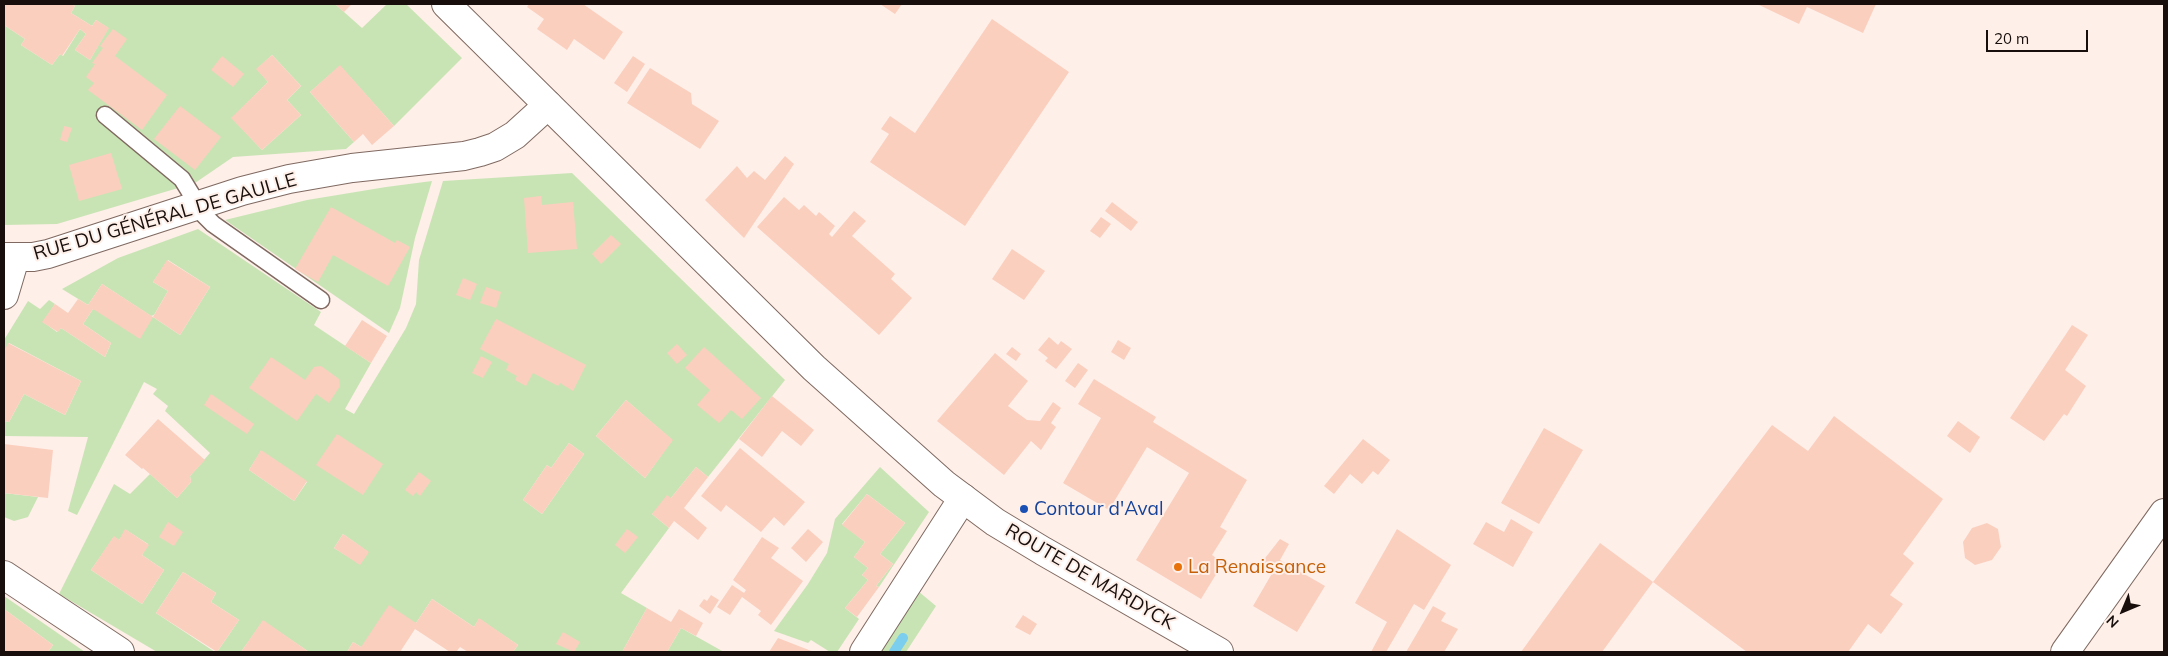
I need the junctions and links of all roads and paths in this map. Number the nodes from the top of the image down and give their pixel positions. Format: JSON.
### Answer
{"nodes":[{"id":1,"x":446,"y":4,"type":"edge"},
{"id":2,"x":548,"y":105,"type":"junction"},
{"id":3,"x":105,"y":115,"type":"dead end"},
{"id":4,"x":198,"y":205,"type":"junction"},
{"id":5,"x":9,"y":258,"type":"edge"},
{"id":6,"x":4,"y":295,"type":"edge"},
{"id":7,"x":321,"y":300,"type":"dead end"},
{"id":8,"x":963,"y":498,"type":"junction"},
{"id":9,"x":2164,"y":513,"type":"edge"},
{"id":10,"x":4,"y":575,"type":"edge"},
{"id":11,"x":120,"y":652,"type":"edge"},
{"id":12,"x":864,"y":652,"type":"edge"},
{"id":13,"x":1219,"y":652,"type":"edge"},
{"id":14,"x":2065,"y":652,"type":"edge"}],
"edges":[{"from":1,"to":2,"type":"main road","name":"ROUTE DE MARDYCK"},
{"from":2,"to":4,"type":"main road","name":"RUE DU GÉNÉRAL DE GAULLE"},
{"from":2,"to":8,"type":"main road","name":"ROUTE DE MARDYCK"},
{"from":3,"to":4,"type":"lane"},
{"from":4,"to":5,"type":"main road","name":"RUE DU GÉNÉRAL DE GAULLE"},
{"from":4,"to":7,"type":"lane"},
{"from":5,"to":6,"type":"main road"},
{"from":8,"to":12,"type":"main road"},
{"from":8,"to":13,"type":"main road","name":"ROUTE DE MARDYCK"},
{"from":9,"to":14,"type":"main road"},
{"from":10,"to":11,"type":"main road"}]}
